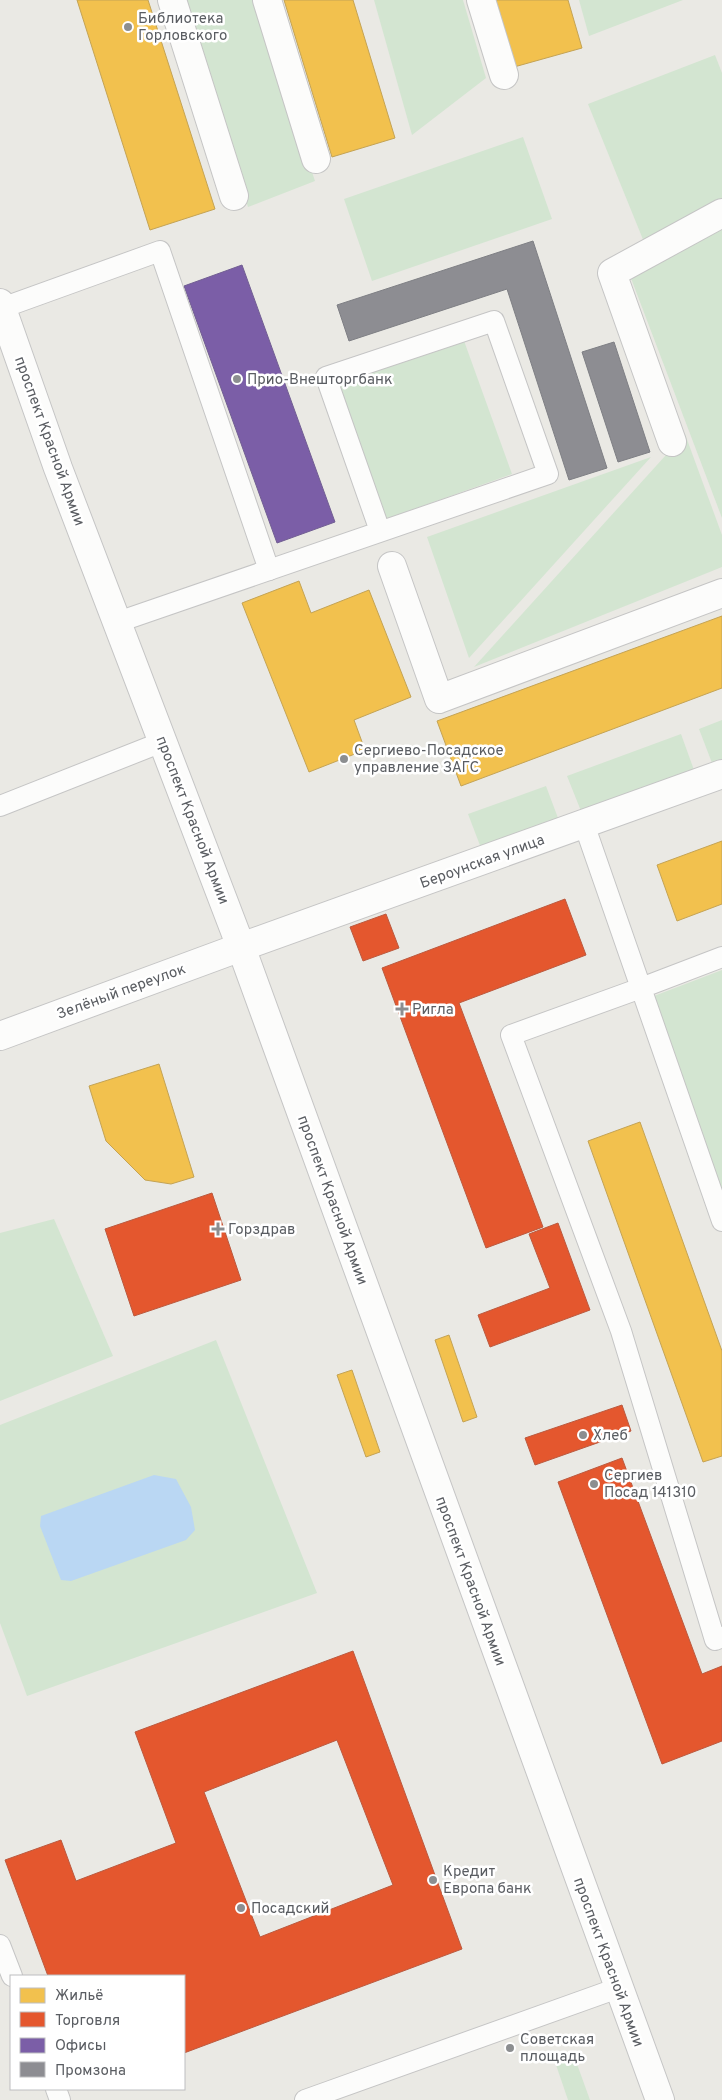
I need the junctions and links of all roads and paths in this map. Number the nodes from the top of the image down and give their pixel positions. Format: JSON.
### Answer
{"nodes":[{"id":1,"x":172,"y":0,"type":"edge"},
{"id":2,"x":267,"y":0,"type":"edge"},
{"id":3,"x":481,"y":0,"type":"edge"},
{"id":4,"x":504,"y":75,"type":"dead end"},
{"id":5,"x":316,"y":159,"type":"dead end"},
{"id":6,"x":234,"y":196,"type":"dead end"},
{"id":7,"x":722,"y":213,"type":"edge"},
{"id":8,"x":1,"y":306,"type":"edge"},
{"id":9,"x":672,"y":442,"type":"dead end"},
{"id":10,"x":380,"y":531,"type":"junction"},
{"id":11,"x":392,"y":566,"type":"dead end"},
{"id":12,"x":269,"y":570,"type":"junction"},
{"id":13,"x":722,"y":593,"type":"edge"},
{"id":14,"x":118,"y":622,"type":"junction"},
{"id":15,"x":162,"y":742,"type":"junction"},
{"id":16,"x":722,"y":774,"type":"edge"},
{"id":17,"x":0,"y":806,"type":"edge"},
{"id":18,"x":584,"y":824,"type":"junction"},
{"id":19,"x":242,"y":947,"type":"junction"},
{"id":20,"x":722,"y":957,"type":"edge"},
{"id":21,"x":641,"y":988,"type":"junction"},
{"id":22,"x":0,"y":1036,"type":"edge"},
{"id":23,"x":722,"y":1221,"type":"edge"},
{"id":24,"x":722,"y":1637,"type":"edge"},
{"id":25,"x":0,"y":1945,"type":"edge"},
{"id":26,"x":12,"y":1975,"type":"edge"},
{"id":27,"x":618,"y":1988,"type":"junction"},
{"id":28,"x":305,"y":2100,"type":"edge"},
{"id":29,"x":660,"y":2100,"type":"edge"}],
"edges":[{"from":1,"to":6,"type":"main road"},
{"from":2,"to":5,"type":"main road"},
{"from":3,"to":4,"type":"main road"},
{"from":7,"to":9,"type":"main road"},
{"from":8,"to":12,"type":"lane"},
{"from":8,"to":14,"type":"main road","name":"проспект Красной Армии"},
{"from":10,"to":10,"type":"lane"},
{"from":10,"to":12,"type":"lane"},
{"from":11,"to":13,"type":"main road"},
{"from":12,"to":14,"type":"lane"},
{"from":14,"to":15,"type":"main road","name":"проспект Красной Армии"},
{"from":15,"to":17,"type":"lane"},
{"from":15,"to":19,"type":"main road","name":"проспект Красной Армии"},
{"from":16,"to":18,"type":"main road","name":"Бероунская улица"},
{"from":18,"to":19,"type":"main road","name":"Бероунская улица"},
{"from":18,"to":21,"type":"lane"},
{"from":19,"to":22,"type":"main road","name":"Зелёный переулок"},
{"from":19,"to":27,"type":"main road","name":"проспект Красной Армии"},
{"from":20,"to":21,"type":"lane"},
{"from":21,"to":23,"type":"lane"},
{"from":21,"to":24,"type":"lane"},
{"from":25,"to":26,"type":"lane"},
{"from":27,"to":28,"type":"lane"},
{"from":27,"to":29,"type":"main road","name":"проспект Красной Армии"}]}
